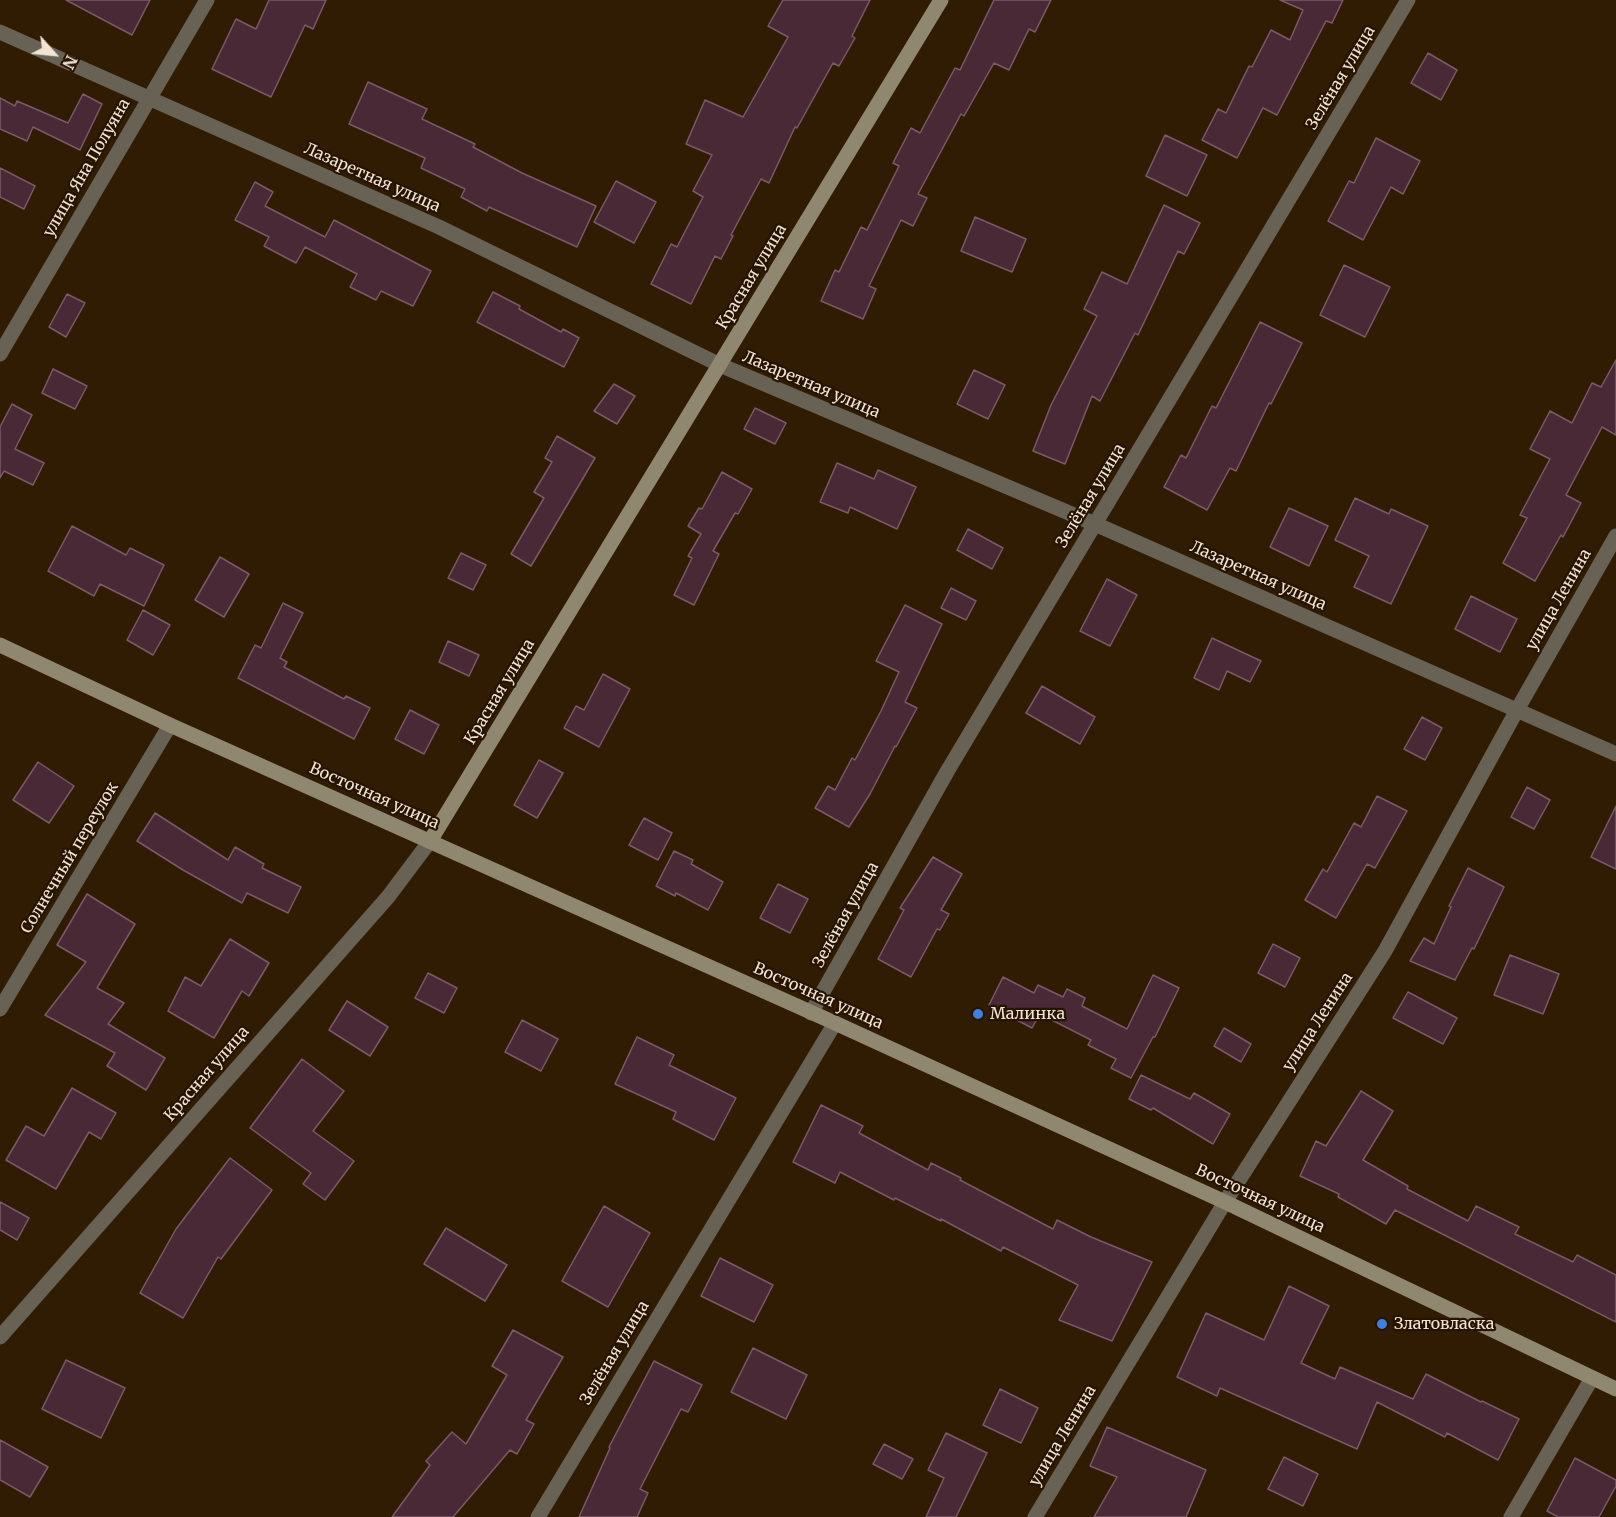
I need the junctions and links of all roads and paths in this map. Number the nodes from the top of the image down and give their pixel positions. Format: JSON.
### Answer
{"nodes":[{"id":1,"x":207,"y":0,"type":"edge"},
{"id":2,"x":941,"y":0,"type":"edge"},
{"id":3,"x":1408,"y":0,"type":"edge"},
{"id":4,"x":0,"y":32,"type":"edge"},
{"id":5,"x":149,"y":98,"type":"junction"},
{"id":6,"x":0,"y":354,"type":"edge"},
{"id":7,"x":720,"y":365,"type":"junction"},
{"id":8,"x":1095,"y":524,"type":"junction"},
{"id":9,"x":1616,"y":536,"type":"edge"},
{"id":10,"x":0,"y":645,"type":"edge"},
{"id":11,"x":1517,"y":710,"type":"junction"},
{"id":12,"x":170,"y":725,"type":"junction"},
{"id":13,"x":1616,"y":754,"type":"edge"},
{"id":14,"x":430,"y":841,"type":"junction"},
{"id":15,"x":0,"y":1009,"type":"edge"},
{"id":16,"x":811,"y":1013,"type":"junction"},
{"id":17,"x":835,"y":1023,"type":"junction"},
{"id":18,"x":1225,"y":1202,"type":"junction"},
{"id":19,"x":0,"y":1337,"type":"edge"},
{"id":20,"x":1592,"y":1378,"type":"junction"},
{"id":21,"x":1616,"y":1389,"type":"edge"},
{"id":22,"x":538,"y":1517,"type":"edge"},
{"id":23,"x":1035,"y":1517,"type":"edge"},
{"id":24,"x":1511,"y":1517,"type":"edge"}],
"edges":[{"from":1,"to":5,"type":"street","name":"улица Яна Полуяна"},
{"from":2,"to":7,"type":"street","name":"Красная улица"},
{"from":3,"to":8,"type":"street","name":"Зелёная улица"},
{"from":4,"to":5,"type":"street","name":"Лазаретная улица"},
{"from":5,"to":6,"type":"street","name":"улица Яна Полуяна"},
{"from":5,"to":7,"type":"street","name":"Лазаретная улица"},
{"from":7,"to":8,"type":"street","name":"Лазаретная улица"},
{"from":7,"to":14,"type":"street","name":"Красная улица"},
{"from":8,"to":11,"type":"street","name":"Лазаретная улица"},
{"from":8,"to":16,"type":"street","name":"Зелёная улица"},
{"from":9,"to":11,"type":"street","name":"улица Ленина"},
{"from":10,"to":12,"type":"street","name":"Восточная улица"},
{"from":11,"to":13,"type":"street","name":"Лазаретная улица"},
{"from":11,"to":18,"type":"street","name":"улица Ленина"},
{"from":12,"to":14,"type":"street","name":"Восточная улица"},
{"from":12,"to":15,"type":"street","name":"Солнечный переулок"},
{"from":14,"to":16,"type":"street","name":"Восточная улица"},
{"from":14,"to":19,"type":"street","name":"Красная улица"},
{"from":16,"to":17,"type":"street","name":"Восточная улица"},
{"from":17,"to":18,"type":"street","name":"Восточная улица"},
{"from":17,"to":22,"type":"street","name":"Зелёная улица"},
{"from":18,"to":20,"type":"street","name":"Восточная улица"},
{"from":18,"to":23,"type":"street","name":"улица Ленина"},
{"from":20,"to":21,"type":"street","name":"Восточная улица"},
{"from":20,"to":24,"type":"street"}]}
